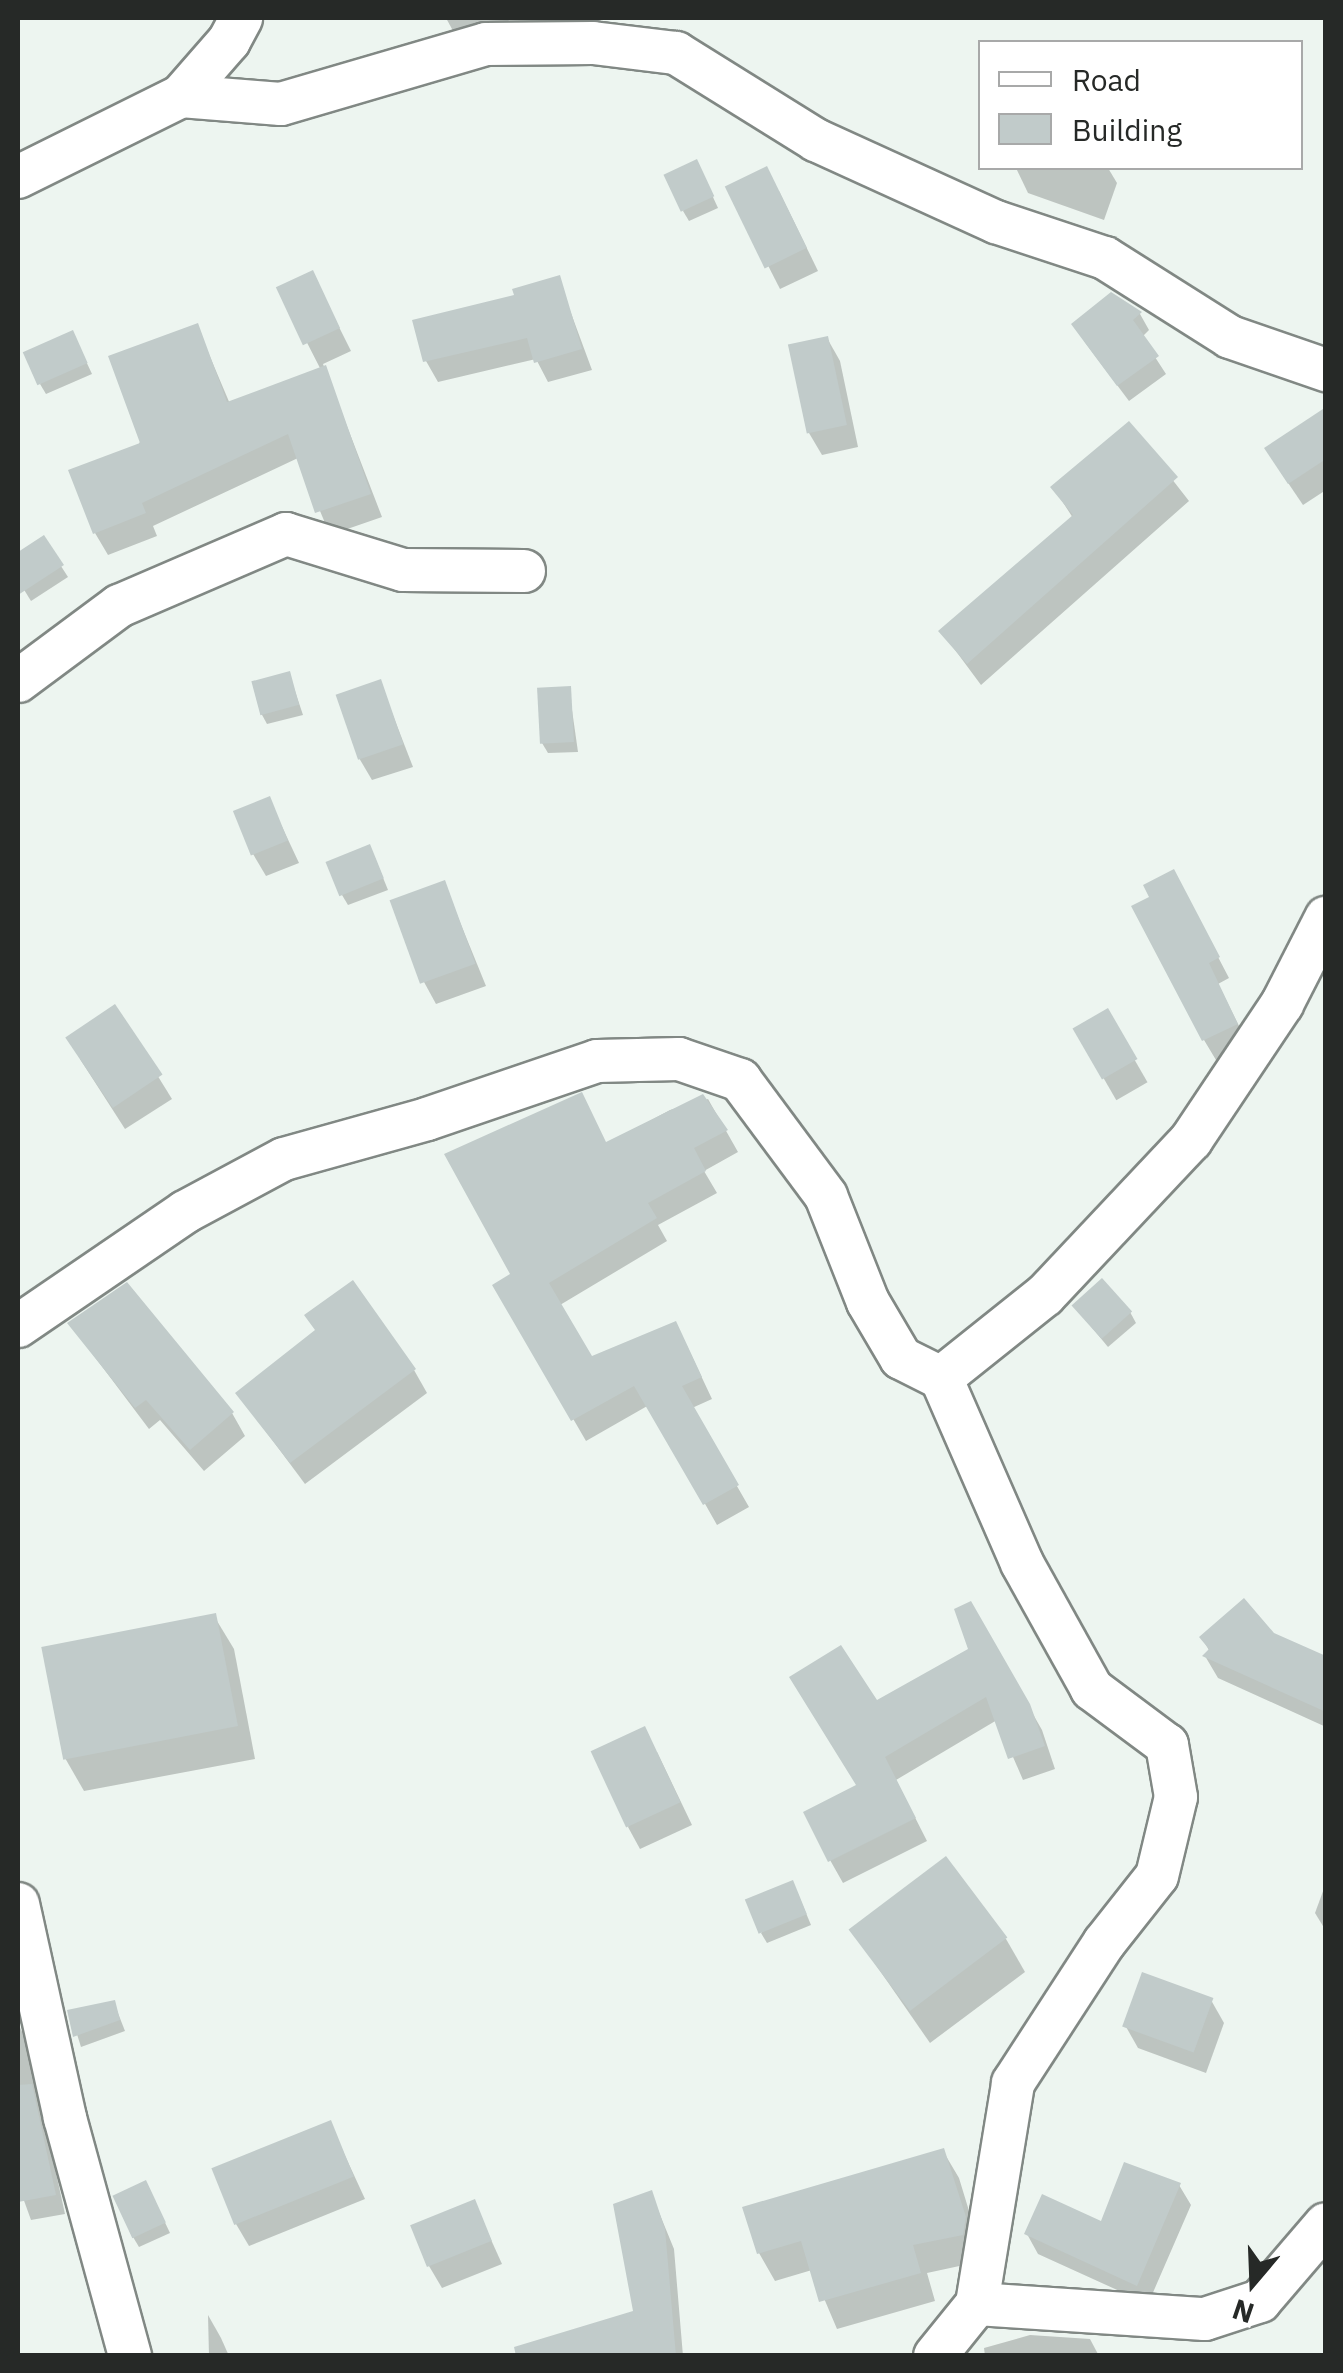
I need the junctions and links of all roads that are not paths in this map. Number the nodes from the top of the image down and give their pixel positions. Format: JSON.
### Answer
{"nodes":[{"id":1,"x":241,"y":18,"type":"edge"},
{"id":2,"x":181,"y":96,"type":"junction"},
{"id":3,"x":18,"y":177,"type":"edge"},
{"id":4,"x":1326,"y":370,"type":"edge"},
{"id":5,"x":524,"y":570,"type":"dead end"},
{"id":6,"x":18,"y":681,"type":"edge"},
{"id":7,"x":1326,"y":918,"type":"edge"},
{"id":8,"x":18,"y":1326,"type":"edge"},
{"id":9,"x":940,"y":1378,"type":"junction"},
{"id":10,"x":18,"y":1904,"type":"edge"},
{"id":11,"x":1326,"y":2224,"type":"edge"},
{"id":12,"x":977,"y":2304,"type":"junction"},
{"id":13,"x":130,"y":2356,"type":"edge"},
{"id":14,"x":935,"y":2356,"type":"edge"}],
"edges":[{"from":1,"to":2,"type":"street"},
{"from":2,"to":3,"type":"street"},
{"from":2,"to":4,"type":"street"},
{"from":5,"to":6,"type":"street"},
{"from":7,"to":9,"type":"street"},
{"from":8,"to":9,"type":"street"},
{"from":9,"to":12,"type":"street"},
{"from":10,"to":13,"type":"street"},
{"from":11,"to":12,"type":"street"},
{"from":12,"to":14,"type":"street"}]}
